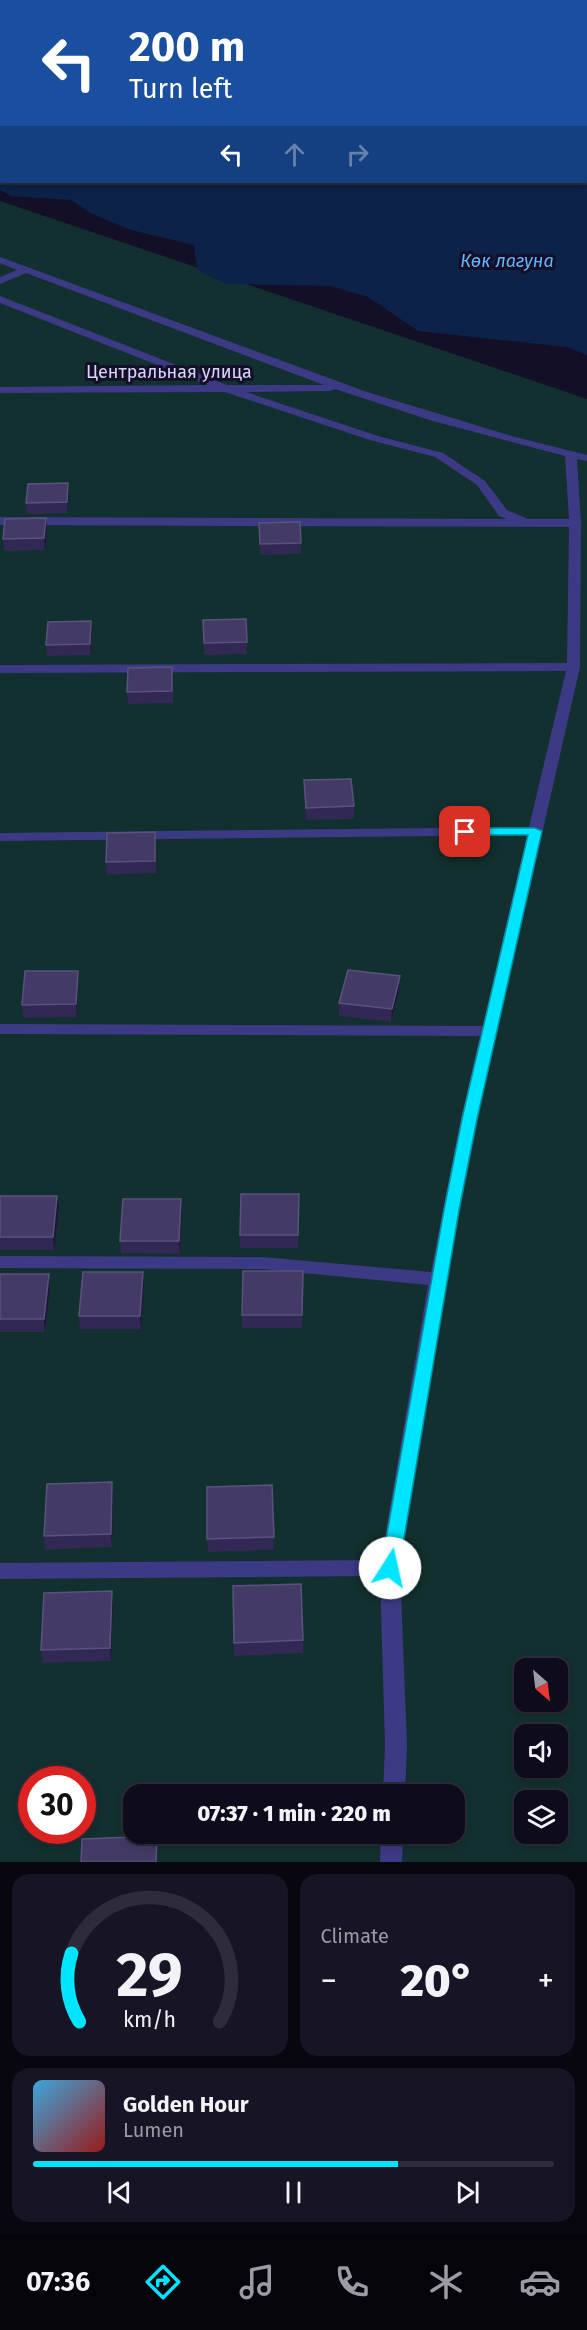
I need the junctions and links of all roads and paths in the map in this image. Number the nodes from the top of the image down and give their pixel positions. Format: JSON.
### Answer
{"nodes":[{"id":1,"x":0,"y":260,"type":"edge"},
{"id":2,"x":25,"y":270,"type":"junction"},
{"id":3,"x":0,"y":281,"type":"edge"},
{"id":4,"x":0,"y":299,"type":"edge"},
{"id":5,"x":338,"y":387,"type":"junction"},
{"id":6,"x":224,"y":388,"type":"junction"},
{"id":7,"x":0,"y":390,"type":"edge"},
{"id":8,"x":579,"y":456,"type":"edge"},
{"id":9,"x":0,"y":521,"type":"edge"},
{"id":10,"x":524,"y":522,"type":"junction"},
{"id":11,"x":575,"y":523,"type":"junction"},
{"id":12,"x":573,"y":668,"type":"junction"},
{"id":13,"x":0,"y":669,"type":"edge"},
{"id":14,"x":535,"y":831,"type":"junction"},
{"id":15,"x":0,"y":837,"type":"edge"},
{"id":16,"x":0,"y":1029,"type":"edge"},
{"id":17,"x":490,"y":1030,"type":"junction"},
{"id":18,"x":0,"y":1262,"type":"edge"},
{"id":19,"x":438,"y":1279,"type":"junction"},
{"id":20,"x":390,"y":1568,"type":"junction"},
{"id":21,"x":0,"y":1571,"type":"edge"},
{"id":22,"x":394,"y":1784,"type":"edge"},
{"id":23,"x":392,"y":1844,"type":"edge"},
{"id":24,"x":391,"y":1862,"type":"edge"}],
"edges":[{"from":1,"to":2,"type":"street"},
{"from":2,"to":3,"type":"street"},
{"from":2,"to":5,"type":"street"},
{"from":4,"to":6,"type":"street"},
{"from":5,"to":6,"type":"street","name":"Центральная улица"},
{"from":5,"to":8,"type":"street"},
{"from":6,"to":7,"type":"street","name":"Центральная улица"},
{"from":6,"to":10,"type":"street"},
{"from":8,"to":11,"type":"street"},
{"from":9,"to":10,"type":"street"},
{"from":10,"to":11,"type":"street"},
{"from":11,"to":12,"type":"street"},
{"from":12,"to":13,"type":"street"},
{"from":12,"to":14,"type":"street"},
{"from":14,"to":15,"type":"street"},
{"from":14,"to":17,"type":"street"},
{"from":16,"to":17,"type":"street"},
{"from":17,"to":19,"type":"street"},
{"from":18,"to":19,"type":"street"},
{"from":19,"to":20,"type":"street"},
{"from":20,"to":21,"type":"street"},
{"from":20,"to":22,"type":"street"},
{"from":23,"to":24,"type":"street"}]}
